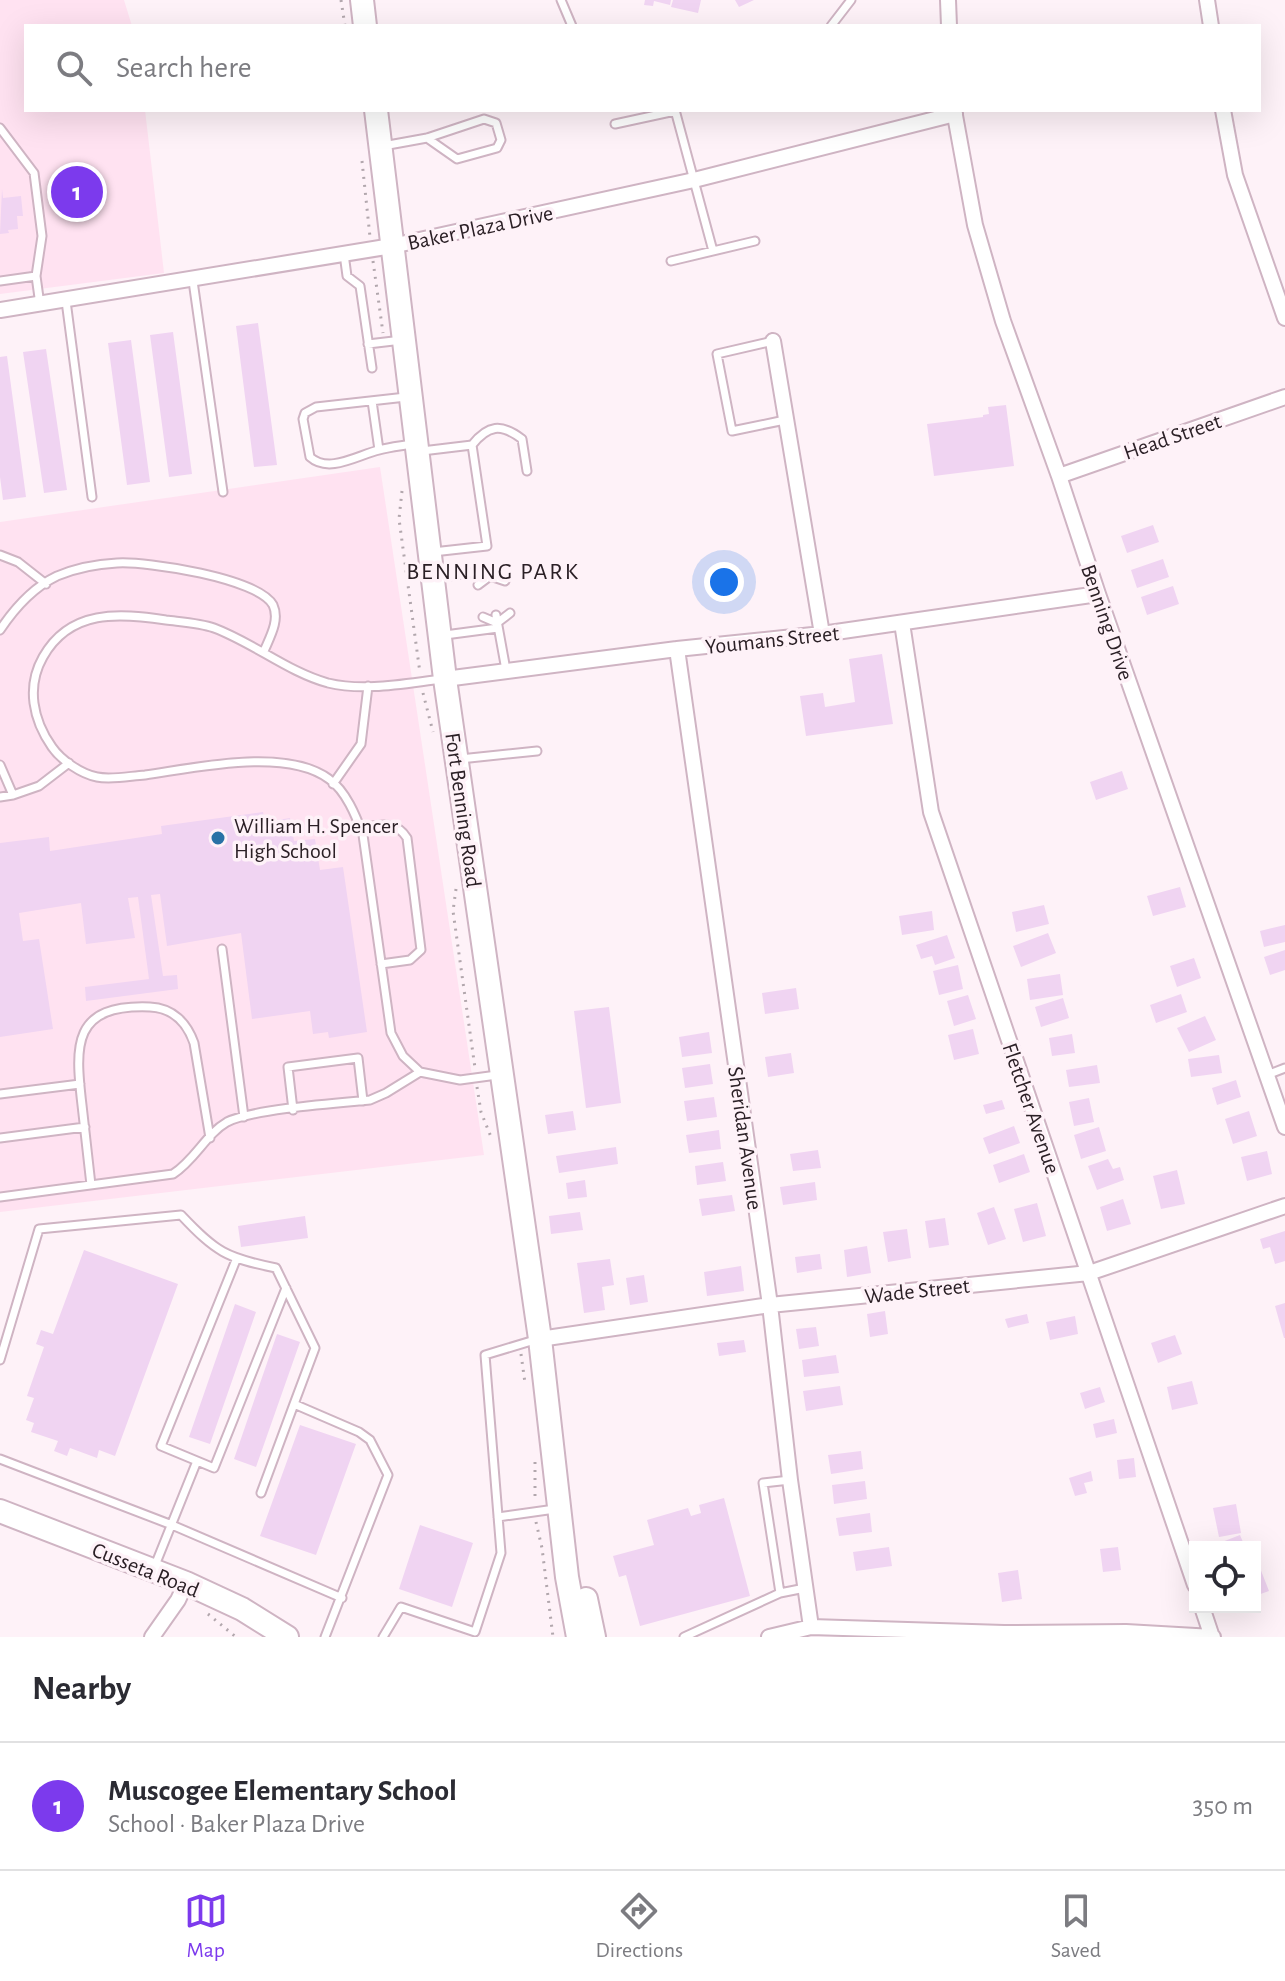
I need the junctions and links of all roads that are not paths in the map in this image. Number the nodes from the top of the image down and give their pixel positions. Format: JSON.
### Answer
{"nodes":[{"id":1,"x":362,"y":0,"type":"edge"},
{"id":2,"x":561,"y":0,"type":"edge"},
{"id":3,"x":851,"y":0,"type":"edge"},
{"id":4,"x":948,"y":0,"type":"edge"},
{"id":5,"x":1207,"y":0,"type":"edge"},
{"id":6,"x":365,"y":24,"type":"edge"},
{"id":7,"x":571,"y":24,"type":"edge"},
{"id":8,"x":833,"y":24,"type":"edge"},
{"id":9,"x":949,"y":24,"type":"edge"},
{"id":10,"x":1211,"y":24,"type":"edge"},
{"id":11,"x":376,"y":112,"type":"edge"},
{"id":12,"x":666,"y":112,"type":"edge"},
{"id":13,"x":676,"y":112,"type":"edge"},
{"id":14,"x":954,"y":112,"type":"edge"},
{"id":15,"x":1223,"y":112,"type":"edge"},
{"id":16,"x":615,"y":124,"type":"dead end"},
{"id":17,"x":0,"y":128,"type":"edge"},
{"id":18,"x":427,"y":138,"type":"junction"},
{"id":19,"x":381,"y":147,"type":"junction"},
{"id":20,"x":694,"y":180,"type":"junction"},
{"id":21,"x":755,"y":241,"type":"dead end"},
{"id":22,"x":392,"y":246,"type":"junction"},
{"id":23,"x":713,"y":251,"type":"junction"},
{"id":24,"x":344,"y":254,"type":"junction"},
{"id":25,"x":671,"y":261,"type":"dead end"},
{"id":26,"x":36,"y":276,"type":"junction"},
{"id":27,"x":0,"y":281,"type":"edge"},
{"id":28,"x":193,"y":281,"type":"junction"},
{"id":29,"x":66,"y":301,"type":"junction"},
{"id":30,"x":40,"y":305,"type":"junction"},
{"id":31,"x":0,"y":310,"type":"edge"},
{"id":32,"x":1285,"y":318,"type":"edge"},
{"id":33,"x":405,"y":339,"type":"junction"},
{"id":34,"x":773,"y":341,"type":"joint"},
{"id":35,"x":368,"y":344,"type":"junction"},
{"id":36,"x":372,"y":368,"type":"dead end"},
{"id":37,"x":412,"y":396,"type":"junction"},
{"id":38,"x":1285,"y":397,"type":"edge"},
{"id":39,"x":372,"y":401,"type":"junction"},
{"id":40,"x":786,"y":419,"type":"junction"},
{"id":41,"x":472,"y":445,"type":"junction"},
{"id":42,"x":419,"y":447,"type":"junction"},
{"id":43,"x":379,"y":450,"type":"junction"},
{"id":44,"x":527,"y":471,"type":"dead end"},
{"id":45,"x":1059,"y":476,"type":"junction"},
{"id":46,"x":223,"y":492,"type":"dead end"},
{"id":47,"x":92,"y":497,"type":"dead end"},
{"id":48,"x":430,"y":553,"type":"junction"},
{"id":49,"x":0,"y":555,"type":"edge"},
{"id":50,"x":433,"y":579,"type":"junction"},
{"id":51,"x":491,"y":579,"type":"junction"},
{"id":52,"x":505,"y":581,"type":"dead end"},
{"id":53,"x":46,"y":584,"type":"junction"},
{"id":54,"x":478,"y":585,"type":"dead end"},
{"id":55,"x":1098,"y":594,"type":"junction"},
{"id":56,"x":510,"y":613,"type":"dead end"},
{"id":57,"x":483,"y":617,"type":"dead end"},
{"id":58,"x":497,"y":622,"type":"junction"},
{"id":59,"x":902,"y":623,"type":"junction"},
{"id":60,"x":0,"y":630,"type":"edge"},
{"id":61,"x":822,"y":634,"type":"junction"},
{"id":62,"x":440,"y":635,"type":"junction"},
{"id":63,"x":677,"y":649,"type":"junction"},
{"id":64,"x":264,"y":651,"type":"junction"},
{"id":65,"x":506,"y":673,"type":"junction"},
{"id":66,"x":445,"y":679,"type":"junction"},
{"id":67,"x":368,"y":686,"type":"junction"},
{"id":68,"x":537,"y":751,"type":"dead end"},
{"id":69,"x":457,"y":759,"type":"junction"},
{"id":70,"x":69,"y":763,"type":"junction"},
{"id":71,"x":0,"y":765,"type":"edge"},
{"id":72,"x":333,"y":784,"type":"junction"},
{"id":73,"x":13,"y":795,"type":"junction"},
{"id":74,"x":0,"y":797,"type":"edge"},
{"id":75,"x":360,"y":828,"type":"junction"},
{"id":76,"x":222,"y":949,"type":"dead end"},
{"id":77,"x":381,"y":964,"type":"junction"},
{"id":78,"x":1285,"y":1068,"type":"edge"},
{"id":79,"x":420,"y":1072,"type":"junction"},
{"id":80,"x":502,"y":1074,"type":"junction"},
{"id":81,"x":1267,"y":1075,"type":"junction"},
{"id":82,"x":80,"y":1084,"type":"junction"},
{"id":83,"x":0,"y":1094,"type":"edge"},
{"id":84,"x":363,"y":1101,"type":"junction"},
{"id":85,"x":1281,"y":1104,"type":"edge"},
{"id":86,"x":293,"y":1110,"type":"junction"},
{"id":87,"x":244,"y":1117,"type":"junction"},
{"id":88,"x":85,"y":1127,"type":"junction"},
{"id":89,"x":1285,"y":1127,"type":"edge"},
{"id":90,"x":0,"y":1138,"type":"edge"},
{"id":91,"x":210,"y":1138,"type":"junction"},
{"id":92,"x":91,"y":1185,"type":"junction"},
{"id":93,"x":0,"y":1197,"type":"edge"},
{"id":94,"x":1285,"y":1206,"type":"edge"},
{"id":95,"x":236,"y":1260,"type":"junction"},
{"id":96,"x":1089,"y":1273,"type":"junction"},
{"id":97,"x":286,"y":1288,"type":"junction"},
{"id":98,"x":770,"y":1305,"type":"junction"},
{"id":99,"x":540,"y":1339,"type":"junction"},
{"id":100,"x":0,"y":1360,"type":"edge"},
{"id":101,"x":294,"y":1404,"type":"junction"},
{"id":102,"x":0,"y":1459,"type":"edge"},
{"id":103,"x":197,"y":1461,"type":"junction"},
{"id":104,"x":790,"y":1480,"type":"junction"},
{"id":105,"x":261,"y":1493,"type":"dead end"},
{"id":106,"x":561,"y":1508,"type":"junction"},
{"id":107,"x":0,"y":1511,"type":"edge"},
{"id":108,"x":498,"y":1517,"type":"junction"},
{"id":109,"x":172,"y":1525,"type":"junction"},
{"id":110,"x":1189,"y":1567,"type":"edge"},
{"id":111,"x":153,"y":1570,"type":"junction"},
{"id":112,"x":567,"y":1577,"type":"junction"},
{"id":113,"x":186,"y":1583,"type":"junction"},
{"id":114,"x":805,"y":1588,"type":"junction"},
{"id":115,"x":780,"y":1593,"type":"junction"},
{"id":116,"x":342,"y":1598,"type":"junction"},
{"id":117,"x":1204,"y":1613,"type":"edge"},
{"id":118,"x":811,"y":1627,"type":"junction"},
{"id":119,"x":279,"y":1635,"type":"edge"},
{"id":120,"x":152,"y":1637,"type":"edge"},
{"id":121,"x":325,"y":1637,"type":"edge"},
{"id":122,"x":383,"y":1637,"type":"edge"},
{"id":123,"x":567,"y":1637,"type":"edge"},
{"id":124,"x":578,"y":1637,"type":"edge"},
{"id":125,"x":594,"y":1637,"type":"edge"},
{"id":126,"x":684,"y":1637,"type":"edge"},
{"id":127,"x":769,"y":1637,"type":"edge"},
{"id":128,"x":1212,"y":1637,"type":"edge"}],
"edges":[{"from":1,"to":6,"type":"street"},
{"from":2,"to":7,"type":"lane"},
{"from":3,"to":8,"type":"lane"},
{"from":4,"to":9,"type":"street"},
{"from":5,"to":10,"type":"street"},
{"from":11,"to":19,"type":"street","name":"Fort Benning Road"},
{"from":12,"to":16,"type":"lane"},
{"from":13,"to":20,"type":"lane"},
{"from":14,"to":20,"type":"street","name":"Baker Plaza Drive"},
{"from":14,"to":45,"type":"street","name":"Benning Drive"},
{"from":15,"to":32,"type":"street"},
{"from":17,"to":26,"type":"lane"},
{"from":18,"to":18,"type":"lane"},
{"from":18,"to":19,"type":"lane"},
{"from":19,"to":22,"type":"street","name":"Fort Benning Road"},
{"from":20,"to":22,"type":"street","name":"Baker Plaza Drive"},
{"from":20,"to":23,"type":"lane"},
{"from":21,"to":23,"type":"lane"},
{"from":22,"to":24,"type":"street","name":"Baker Plaza Drive"},
{"from":22,"to":33,"type":"street","name":"Fort Benning Road"},
{"from":23,"to":25,"type":"lane"},
{"from":24,"to":28,"type":"street","name":"Baker Plaza Drive"},
{"from":24,"to":35,"type":"lane"},
{"from":26,"to":27,"type":"lane"},
{"from":26,"to":30,"type":"lane"},
{"from":28,"to":29,"type":"street","name":"Baker Plaza Drive"},
{"from":28,"to":46,"type":"lane"},
{"from":29,"to":30,"type":"street","name":"Baker Plaza Drive"},
{"from":29,"to":47,"type":"lane"},
{"from":30,"to":31,"type":"street","name":"Baker Plaza Drive"},
{"from":33,"to":35,"type":"lane"},
{"from":33,"to":37,"type":"street","name":"Fort Benning Road"},
{"from":34,"to":40,"type":"street"},
{"from":34,"to":40,"type":"lane"},
{"from":35,"to":36,"type":"lane"},
{"from":37,"to":39,"type":"lane"},
{"from":37,"to":42,"type":"street","name":"Fort Benning Road"},
{"from":38,"to":45,"type":"street","name":"Head Street"},
{"from":39,"to":43,"type":"lane"},
{"from":39,"to":43,"type":"lane"},
{"from":40,"to":61,"type":"street"},
{"from":41,"to":42,"type":"lane"},
{"from":41,"to":44,"type":"lane"},
{"from":41,"to":48,"type":"lane"},
{"from":42,"to":43,"type":"lane"},
{"from":42,"to":48,"type":"street","name":"Fort Benning Road"},
{"from":45,"to":55,"type":"street","name":"Benning Drive"},
{"from":48,"to":50,"type":"street","name":"Fort Benning Road"},
{"from":49,"to":53,"type":"lane"},
{"from":50,"to":51,"type":"lane"},
{"from":50,"to":62,"type":"street","name":"Fort Benning Road"},
{"from":51,"to":52,"type":"lane"},
{"from":51,"to":54,"type":"lane"},
{"from":53,"to":60,"type":"lane"},
{"from":53,"to":64,"type":"lane"},
{"from":55,"to":59,"type":"street","name":"Youmans Street"},
{"from":55,"to":81,"type":"street","name":"Benning Drive"},
{"from":56,"to":58,"type":"lane"},
{"from":57,"to":58,"type":"lane"},
{"from":58,"to":62,"type":"lane"},
{"from":58,"to":65,"type":"lane"},
{"from":59,"to":61,"type":"street","name":"Youmans Street"},
{"from":59,"to":96,"type":"street","name":"Fletcher Avenue"},
{"from":61,"to":63,"type":"street","name":"Youmans Street"},
{"from":62,"to":66,"type":"street","name":"Fort Benning Road"},
{"from":63,"to":65,"type":"street","name":"Youmans Street"},
{"from":63,"to":98,"type":"street","name":"Sheridan Avenue"},
{"from":64,"to":67,"type":"lane"},
{"from":64,"to":70,"type":"lane"},
{"from":65,"to":66,"type":"street","name":"Youmans Street"},
{"from":66,"to":67,"type":"lane"},
{"from":66,"to":69,"type":"street","name":"Fort Benning Road"},
{"from":67,"to":72,"type":"lane"},
{"from":68,"to":69,"type":"lane"},
{"from":69,"to":80,"type":"street","name":"Fort Benning Road"},
{"from":70,"to":72,"type":"lane"},
{"from":70,"to":73,"type":"lane"},
{"from":71,"to":73,"type":"lane"},
{"from":72,"to":75,"type":"lane"},
{"from":73,"to":74,"type":"lane"},
{"from":75,"to":77,"type":"lane"},
{"from":75,"to":77,"type":"lane"},
{"from":76,"to":87,"type":"lane"},
{"from":77,"to":79,"type":"lane"},
{"from":78,"to":81,"type":"lane"},
{"from":79,"to":80,"type":"lane"},
{"from":79,"to":84,"type":"lane"},
{"from":80,"to":99,"type":"street","name":"Fort Benning Road"},
{"from":81,"to":85,"type":"street","name":"Benning Drive"},
{"from":82,"to":83,"type":"lane"},
{"from":82,"to":88,"type":"lane"},
{"from":82,"to":91,"type":"lane"},
{"from":84,"to":86,"type":"lane"},
{"from":84,"to":86,"type":"lane"},
{"from":85,"to":89,"type":"street","name":"Benning Drive"},
{"from":86,"to":87,"type":"lane"},
{"from":87,"to":91,"type":"lane"},
{"from":88,"to":90,"type":"lane"},
{"from":88,"to":92,"type":"lane"},
{"from":91,"to":92,"type":"lane"},
{"from":92,"to":93,"type":"lane"},
{"from":94,"to":96,"type":"street","name":"Wade Street"},
{"from":95,"to":97,"type":"lane"},
{"from":95,"to":100,"type":"lane"},
{"from":95,"to":103,"type":"lane"},
{"from":96,"to":98,"type":"street","name":"Wade Street"},
{"from":96,"to":110,"type":"street","name":"Fletcher Avenue"},
{"from":97,"to":101,"type":"lane"},
{"from":97,"to":103,"type":"lane"},
{"from":98,"to":99,"type":"street","name":"Wade Street"},
{"from":98,"to":104,"type":"street","name":"Sheridan Avenue"},
{"from":99,"to":106,"type":"street","name":"Fort Benning Road"},
{"from":99,"to":108,"type":"lane"},
{"from":101,"to":105,"type":"lane"},
{"from":101,"to":116,"type":"lane"},
{"from":102,"to":109,"type":"lane"},
{"from":103,"to":109,"type":"lane"},
{"from":104,"to":114,"type":"street","name":"Sheridan Avenue"},
{"from":104,"to":115,"type":"lane"},
{"from":106,"to":108,"type":"lane"},
{"from":106,"to":112,"type":"street","name":"Fort Benning Road"},
{"from":106,"to":125,"type":"street","name":"Fort Benning Road"},
{"from":107,"to":111,"type":"street","name":"Cusseta Road"},
{"from":108,"to":122,"type":"lane"},
{"from":109,"to":111,"type":"lane"},
{"from":109,"to":116,"type":"lane"},
{"from":111,"to":113,"type":"street","name":"Cusseta Road"},
{"from":112,"to":123,"type":"street"},
{"from":112,"to":124,"type":"street","name":"Fort Benning Road"},
{"from":113,"to":119,"type":"street","name":"Cusseta Road"},
{"from":113,"to":120,"type":"street"},
{"from":114,"to":115,"type":"lane"},
{"from":114,"to":118,"type":"street","name":"Sheridan Avenue"},
{"from":115,"to":126,"type":"lane"},
{"from":116,"to":121,"type":"lane"},
{"from":117,"to":128,"type":"street"},
{"from":118,"to":127,"type":"street"},
{"from":118,"to":128,"type":"street"}]}
